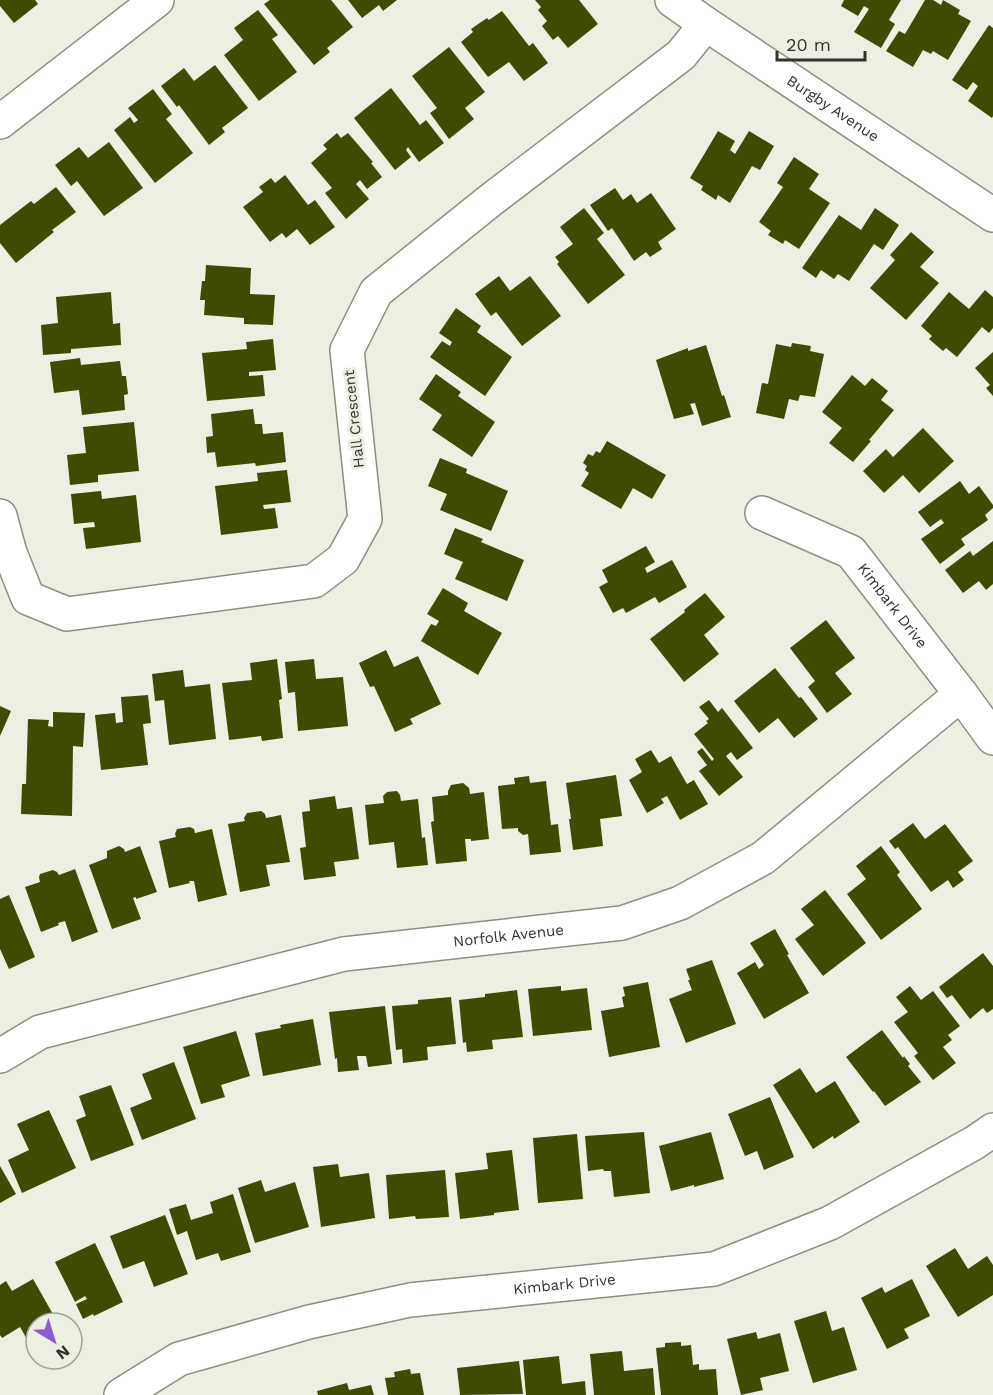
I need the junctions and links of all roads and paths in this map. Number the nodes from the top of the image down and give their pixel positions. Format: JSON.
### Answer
{"nodes":[{"id":1,"x":157,"y":0,"type":"edge"},
{"id":2,"x":672,"y":0,"type":"edge"},
{"id":3,"x":706,"y":24,"type":"junction"},
{"id":4,"x":0,"y":122,"type":"edge"},
{"id":5,"x":993,"y":215,"type":"edge"},
{"id":6,"x":762,"y":513,"type":"dead end"},
{"id":7,"x":0,"y":516,"type":"edge"},
{"id":8,"x":961,"y":694,"type":"junction"},
{"id":9,"x":993,"y":738,"type":"edge"},
{"id":10,"x":0,"y":1056,"type":"edge"},
{"id":11,"x":993,"y":1130,"type":"edge"},
{"id":12,"x":121,"y":1395,"type":"edge"}],
"edges":[{"from":1,"to":4,"type":"street"},
{"from":2,"to":3,"type":"street","name":"Burgby Avenue"},
{"from":3,"to":5,"type":"street","name":"Burgby Avenue"},
{"from":3,"to":7,"type":"street","name":"Hall Crescent"},
{"from":6,"to":8,"type":"street","name":"Kimbark Drive"},
{"from":8,"to":9,"type":"street","name":"Kimbark Drive"},
{"from":8,"to":10,"type":"street","name":"Norfolk Avenue"},
{"from":11,"to":12,"type":"street","name":"Kimbark Drive"}]}
